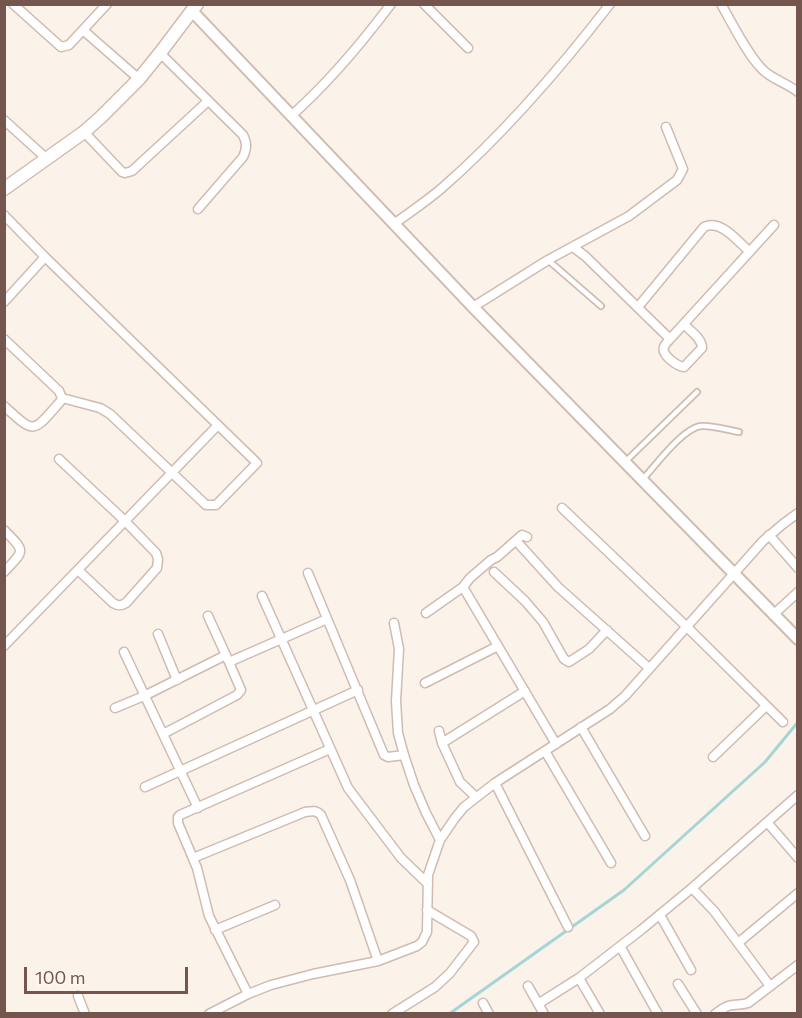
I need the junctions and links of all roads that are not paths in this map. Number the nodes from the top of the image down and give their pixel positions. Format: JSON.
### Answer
{"nodes":[{"id":1,"x":13,"y":4,"type":"edge"},
{"id":2,"x":391,"y":4,"type":"edge"},
{"id":3,"x":424,"y":4,"type":"edge"},
{"id":4,"x":610,"y":4,"type":"edge"},
{"id":5,"x":721,"y":4,"type":"edge"},
{"id":6,"x":103,"y":6,"type":"edge"},
{"id":7,"x":194,"y":8,"type":"edge"},
{"id":8,"x":84,"y":31,"type":"junction"},
{"id":9,"x":468,"y":48,"type":"dead end"},
{"id":10,"x":160,"y":53,"type":"junction"},
{"id":11,"x":139,"y":79,"type":"junction"},
{"id":12,"x":798,"y":92,"type":"edge"},
{"id":13,"x":208,"y":101,"type":"junction"},
{"id":14,"x":291,"y":116,"type":"junction"},
{"id":15,"x":4,"y":120,"type":"edge"},
{"id":16,"x":666,"y":127,"type":"dead end"},
{"id":17,"x":84,"y":132,"type":"junction"},
{"id":18,"x":47,"y":159,"type":"junction"},
{"id":19,"x":4,"y":189,"type":"edge"},
{"id":20,"x":198,"y":209,"type":"dead end"},
{"id":21,"x":4,"y":215,"type":"edge"},
{"id":22,"x":394,"y":224,"type":"junction"},
{"id":23,"x":774,"y":225,"type":"dead end"},
{"id":24,"x":573,"y":247,"type":"junction"},
{"id":25,"x":749,"y":251,"type":"junction"},
{"id":26,"x":45,"y":257,"type":"junction"},
{"id":27,"x":548,"y":260,"type":"junction"},
{"id":28,"x":4,"y":302,"type":"edge"},
{"id":29,"x":601,"y":306,"type":"dead end"},
{"id":30,"x":473,"y":307,"type":"junction"},
{"id":31,"x":638,"y":307,"type":"junction"},
{"id":32,"x":684,"y":324,"type":"junction"},
{"id":33,"x":4,"y":339,"type":"edge"},
{"id":34,"x":670,"y":339,"type":"junction"},
{"id":35,"x":697,"y":392,"type":"dead end"},
{"id":36,"x":62,"y":398,"type":"junction"},
{"id":37,"x":4,"y":406,"type":"edge"},
{"id":38,"x":218,"y":425,"type":"junction"},
{"id":39,"x":739,"y":432,"type":"dead end"},
{"id":40,"x":59,"y":459,"type":"dead end"},
{"id":41,"x":624,"y":463,"type":"junction"},
{"id":42,"x":172,"y":473,"type":"junction"},
{"id":43,"x":641,"y":481,"type":"junction"},
{"id":44,"x":562,"y":508,"type":"dead end"},
{"id":45,"x":798,"y":513,"type":"edge"},
{"id":46,"x":125,"y":521,"type":"junction"},
{"id":47,"x":4,"y":530,"type":"edge"},
{"id":48,"x":769,"y":535,"type":"junction"},
{"id":49,"x":527,"y":537,"type":"dead end"},
{"id":50,"x":519,"y":544,"type":"dead end"},
{"id":51,"x":798,"y":568,"type":"edge"},
{"id":52,"x":78,"y":570,"type":"junction"},
{"id":53,"x":4,"y":572,"type":"edge"},
{"id":54,"x":494,"y":572,"type":"dead end"},
{"id":55,"x":308,"y":573,"type":"dead end"},
{"id":56,"x":733,"y":575,"type":"junction"},
{"id":57,"x":463,"y":587,"type":"junction"},
{"id":58,"x":798,"y":592,"type":"edge"},
{"id":59,"x":262,"y":596,"type":"dead end"},
{"id":60,"x":426,"y":613,"type":"dead end"},
{"id":61,"x":773,"y":615,"type":"junction"},
{"id":62,"x":208,"y":616,"type":"dead end"},
{"id":63,"x":327,"y":619,"type":"junction"},
{"id":64,"x":394,"y":622,"type":"dead end"},
{"id":65,"x":687,"y":627,"type":"junction"},
{"id":66,"x":607,"y":630,"type":"junction"},
{"id":67,"x":158,"y":634,"type":"dead end"},
{"id":68,"x":798,"y":639,"type":"edge"},
{"id":69,"x":281,"y":640,"type":"junction"},
{"id":70,"x":4,"y":646,"type":"edge"},
{"id":71,"x":498,"y":646,"type":"junction"},
{"id":72,"x":124,"y":652,"type":"dead end"},
{"id":73,"x":228,"y":658,"type":"junction"},
{"id":74,"x":649,"y":668,"type":"junction"},
{"id":75,"x":177,"y":680,"type":"junction"},
{"id":76,"x":424,"y":683,"type":"dead end"},
{"id":77,"x":358,"y":690,"type":"junction"},
{"id":78,"x":525,"y":691,"type":"junction"},
{"id":79,"x":144,"y":696,"type":"junction"},
{"id":80,"x":766,"y":706,"type":"junction"},
{"id":81,"x":115,"y":708,"type":"dead end"},
{"id":82,"x":312,"y":710,"type":"junction"},
{"id":83,"x":783,"y":722,"type":"dead end"},
{"id":84,"x":581,"y":727,"type":"junction"},
{"id":85,"x":439,"y":731,"type":"dead end"},
{"id":86,"x":163,"y":734,"type":"junction"},
{"id":87,"x":442,"y":743,"type":"junction"},
{"id":88,"x":556,"y":744,"type":"junction"},
{"id":89,"x":330,"y":749,"type":"junction"},
{"id":90,"x":545,"y":751,"type":"junction"},
{"id":91,"x":404,"y":755,"type":"junction"},
{"id":92,"x":713,"y":757,"type":"dead end"},
{"id":93,"x":180,"y":771,"type":"junction"},
{"id":94,"x":495,"y":783,"type":"junction"},
{"id":95,"x":145,"y":787,"type":"dead end"},
{"id":96,"x":798,"y":795,"type":"edge"},
{"id":97,"x":476,"y":796,"type":"junction"},
{"id":98,"x":198,"y":808,"type":"junction"},
{"id":99,"x":766,"y":822,"type":"junction"},
{"id":100,"x":645,"y":836,"type":"dead end"},
{"id":101,"x":440,"y":840,"type":"junction"},
{"id":102,"x":193,"y":858,"type":"junction"},
{"id":103,"x":798,"y":858,"type":"edge"},
{"id":104,"x":611,"y":863,"type":"dead end"},
{"id":105,"x":428,"y":885,"type":"junction"},
{"id":106,"x":692,"y":888,"type":"junction"},
{"id":107,"x":798,"y":893,"type":"edge"},
{"id":108,"x":275,"y":905,"type":"dead end"},
{"id":109,"x":427,"y":910,"type":"junction"},
{"id":110,"x":660,"y":915,"type":"junction"},
{"id":111,"x":568,"y":927,"type":"dead end"},
{"id":112,"x":214,"y":930,"type":"junction"},
{"id":113,"x":738,"y":943,"type":"junction"},
{"id":114,"x":620,"y":946,"type":"junction"},
{"id":115,"x":378,"y":961,"type":"junction"},
{"id":116,"x":798,"y":965,"type":"edge"},
{"id":117,"x":692,"y":970,"type":"dead end"},
{"id":118,"x":579,"y":978,"type":"junction"},
{"id":119,"x":678,"y":984,"type":"dead end"},
{"id":120,"x":528,"y":986,"type":"dead end"},
{"id":121,"x":770,"y":986,"type":"junction"},
{"id":122,"x":248,"y":994,"type":"junction"},
{"id":123,"x":78,"y":996,"type":"dead end"},
{"id":124,"x":483,"y":1003,"type":"dead end"},
{"id":125,"x":538,"y":1004,"type":"junction"},
{"id":126,"x":85,"y":1014,"type":"edge"},
{"id":127,"x":209,"y":1014,"type":"edge"},
{"id":128,"x":392,"y":1014,"type":"edge"},
{"id":129,"x":489,"y":1014,"type":"edge"},
{"id":130,"x":544,"y":1014,"type":"edge"},
{"id":131,"x":600,"y":1014,"type":"edge"},
{"id":132,"x":658,"y":1014,"type":"edge"},
{"id":133,"x":697,"y":1014,"type":"edge"},
{"id":134,"x":715,"y":1014,"type":"edge"}],
"edges":[{"from":1,"to":8,"type":"street"},
{"from":2,"to":14,"type":"street"},
{"from":3,"to":9,"type":"street"},
{"from":4,"to":22,"type":"street"},
{"from":5,"to":12,"type":"street"},
{"from":6,"to":8,"type":"street"},
{"from":7,"to":10,"type":"main road"},
{"from":7,"to":14,"type":"street"},
{"from":8,"to":11,"type":"street"},
{"from":10,"to":11,"type":"main road"},
{"from":10,"to":13,"type":"street"},
{"from":11,"to":17,"type":"main road"},
{"from":13,"to":17,"type":"street"},
{"from":13,"to":20,"type":"street"},
{"from":14,"to":22,"type":"street"},
{"from":15,"to":18,"type":"street"},
{"from":16,"to":24,"type":"street"},
{"from":17,"to":18,"type":"main road"},
{"from":18,"to":19,"type":"main road"},
{"from":21,"to":26,"type":"street"},
{"from":22,"to":30,"type":"street"},
{"from":23,"to":25,"type":"street"},
{"from":24,"to":27,"type":"street"},
{"from":24,"to":31,"type":"street"},
{"from":25,"to":31,"type":"street"},
{"from":25,"to":32,"type":"street"},
{"from":26,"to":28,"type":"street"},
{"from":26,"to":38,"type":"street"},
{"from":27,"to":29,"type":"lane"},
{"from":27,"to":30,"type":"street"},
{"from":30,"to":41,"type":"street"},
{"from":31,"to":34,"type":"street"},
{"from":32,"to":34,"type":"street"},
{"from":32,"to":34,"type":"street"},
{"from":33,"to":36,"type":"street"},
{"from":35,"to":41,"type":"lane"},
{"from":36,"to":37,"type":"street"},
{"from":36,"to":42,"type":"street"},
{"from":38,"to":42,"type":"street"},
{"from":38,"to":42,"type":"street"},
{"from":39,"to":43,"type":"lane"},
{"from":40,"to":46,"type":"street"},
{"from":41,"to":43,"type":"street"},
{"from":42,"to":46,"type":"street"},
{"from":43,"to":56,"type":"street"},
{"from":44,"to":65,"type":"street"},
{"from":45,"to":48,"type":"street"},
{"from":46,"to":52,"type":"street"},
{"from":46,"to":52,"type":"street"},
{"from":47,"to":53,"type":"street"},
{"from":48,"to":51,"type":"street"},
{"from":48,"to":56,"type":"street"},
{"from":49,"to":57,"type":"street"},
{"from":50,"to":66,"type":"street"},
{"from":52,"to":70,"type":"street"},
{"from":54,"to":66,"type":"street"},
{"from":55,"to":63,"type":"street"},
{"from":56,"to":61,"type":"street"},
{"from":56,"to":65,"type":"street"},
{"from":57,"to":60,"type":"street"},
{"from":57,"to":71,"type":"street"},
{"from":58,"to":61,"type":"street"},
{"from":59,"to":69,"type":"street"},
{"from":61,"to":68,"type":"street"},
{"from":62,"to":73,"type":"street"},
{"from":63,"to":69,"type":"street"},
{"from":63,"to":77,"type":"street"},
{"from":64,"to":91,"type":"street"},
{"from":65,"to":74,"type":"street"},
{"from":65,"to":80,"type":"street"},
{"from":66,"to":74,"type":"street"},
{"from":67,"to":75,"type":"street"},
{"from":69,"to":73,"type":"street"},
{"from":69,"to":82,"type":"street"},
{"from":71,"to":76,"type":"street"},
{"from":71,"to":78,"type":"street"},
{"from":72,"to":79,"type":"street"},
{"from":73,"to":75,"type":"street"},
{"from":73,"to":86,"type":"street"},
{"from":74,"to":84,"type":"street"},
{"from":75,"to":79,"type":"street"},
{"from":77,"to":82,"type":"street"},
{"from":77,"to":91,"type":"street"},
{"from":78,"to":87,"type":"street"},
{"from":78,"to":88,"type":"street"},
{"from":79,"to":81,"type":"street"},
{"from":79,"to":86,"type":"street"},
{"from":80,"to":83,"type":"street"},
{"from":80,"to":92,"type":"street"},
{"from":82,"to":89,"type":"street"},
{"from":82,"to":93,"type":"street"},
{"from":84,"to":88,"type":"street"},
{"from":84,"to":100,"type":"street"},
{"from":85,"to":87,"type":"street"},
{"from":86,"to":93,"type":"street"},
{"from":87,"to":97,"type":"street"},
{"from":88,"to":90,"type":"street"},
{"from":89,"to":98,"type":"street"},
{"from":89,"to":105,"type":"street"},
{"from":90,"to":94,"type":"street"},
{"from":90,"to":104,"type":"street"},
{"from":91,"to":101,"type":"street"},
{"from":93,"to":95,"type":"street"},
{"from":93,"to":98,"type":"street"},
{"from":94,"to":97,"type":"street"},
{"from":94,"to":111,"type":"street"},
{"from":96,"to":99,"type":"street"},
{"from":97,"to":101,"type":"street"},
{"from":98,"to":102,"type":"street"},
{"from":99,"to":103,"type":"street"},
{"from":99,"to":106,"type":"street"},
{"from":101,"to":105,"type":"street"},
{"from":102,"to":112,"type":"street"},
{"from":102,"to":115,"type":"street"},
{"from":105,"to":109,"type":"street"},
{"from":106,"to":110,"type":"street"},
{"from":106,"to":113,"type":"street"},
{"from":107,"to":113,"type":"street"},
{"from":108,"to":112,"type":"street"},
{"from":109,"to":115,"type":"street"},
{"from":109,"to":128,"type":"street"},
{"from":110,"to":114,"type":"street"},
{"from":110,"to":117,"type":"street"},
{"from":112,"to":122,"type":"street"},
{"from":113,"to":121,"type":"street"},
{"from":114,"to":118,"type":"street"},
{"from":114,"to":132,"type":"street"},
{"from":115,"to":122,"type":"street"},
{"from":116,"to":121,"type":"street"},
{"from":118,"to":125,"type":"street"},
{"from":118,"to":131,"type":"street"},
{"from":119,"to":133,"type":"street"},
{"from":120,"to":125,"type":"street"},
{"from":121,"to":134,"type":"street"},
{"from":122,"to":127,"type":"street"},
{"from":123,"to":126,"type":"street"},
{"from":124,"to":129,"type":"street"},
{"from":125,"to":130,"type":"street"}]}
